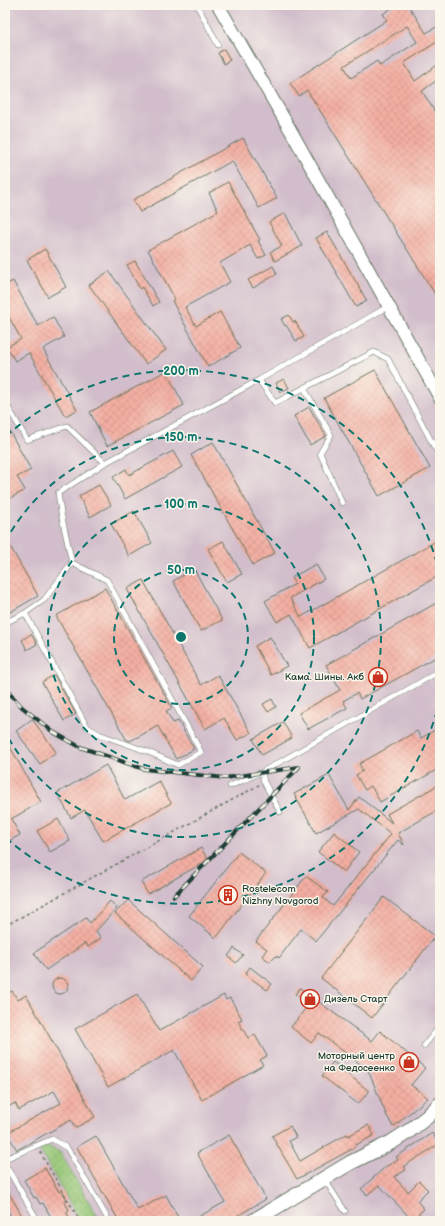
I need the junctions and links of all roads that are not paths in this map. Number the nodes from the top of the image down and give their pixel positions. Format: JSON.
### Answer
{"nodes":[{"id":1,"x":197,"y":5,"type":"edge"},
{"id":2,"x":218,"y":5,"type":"edge"},
{"id":3,"x":218,"y":45,"type":"dead end"},
{"id":4,"x":389,"y":306,"type":"junction"},
{"id":5,"x":259,"y":380,"type":"junction"},
{"id":6,"x":304,"y":388,"type":"junction"},
{"id":7,"x":440,"y":398,"type":"edge"},
{"id":8,"x":5,"y":402,"type":"edge"},
{"id":9,"x":436,"y":450,"type":"dead end"},
{"id":10,"x":105,"y":463,"type":"junction"},
{"id":11,"x":342,"y":503,"type":"dead end"},
{"id":12,"x":72,"y":563,"type":"junction"},
{"id":13,"x":25,"y":613,"type":"junction"},
{"id":14,"x":5,"y":623,"type":"edge"},
{"id":15,"x":440,"y":671,"type":"edge"},
{"id":16,"x":262,"y":772,"type":"junction"},
{"id":17,"x":230,"y":786,"type":"dead end"},
{"id":18,"x":280,"y":812,"type":"dead end"},
{"id":19,"x":440,"y":1026,"type":"edge"},
{"id":20,"x":424,"y":1046,"type":"dead end"},
{"id":21,"x":440,"y":1104,"type":"edge"},
{"id":22,"x":5,"y":1159,"type":"edge"},
{"id":23,"x":5,"y":1164,"type":"edge"},
{"id":24,"x":323,"y":1178,"type":"junction"},
{"id":25,"x":345,"y":1211,"type":"dead end"},
{"id":26,"x":38,"y":1221,"type":"edge"},
{"id":27,"x":109,"y":1221,"type":"edge"},
{"id":28,"x":253,"y":1221,"type":"edge"}],
"edges":[{"from":1,"to":3,"type":"lane"},
{"from":2,"to":4,"type":"street"},
{"from":4,"to":5,"type":"lane"},
{"from":4,"to":7,"type":"street"},
{"from":5,"to":6,"type":"lane"},
{"from":5,"to":10,"type":"lane"},
{"from":6,"to":9,"type":"lane"},
{"from":6,"to":11,"type":"lane"},
{"from":8,"to":10,"type":"lane"},
{"from":10,"to":12,"type":"lane"},
{"from":12,"to":13,"type":"lane"},
{"from":12,"to":13,"type":"lane"},
{"from":13,"to":14,"type":"lane"},
{"from":15,"to":16,"type":"lane"},
{"from":16,"to":17,"type":"lane"},
{"from":16,"to":18,"type":"lane"},
{"from":19,"to":20,"type":"lane"},
{"from":21,"to":24,"type":"main road"},
{"from":22,"to":27,"type":"lane"},
{"from":23,"to":26,"type":"lane"},
{"from":24,"to":25,"type":"lane"},
{"from":24,"to":28,"type":"main road"}]}
